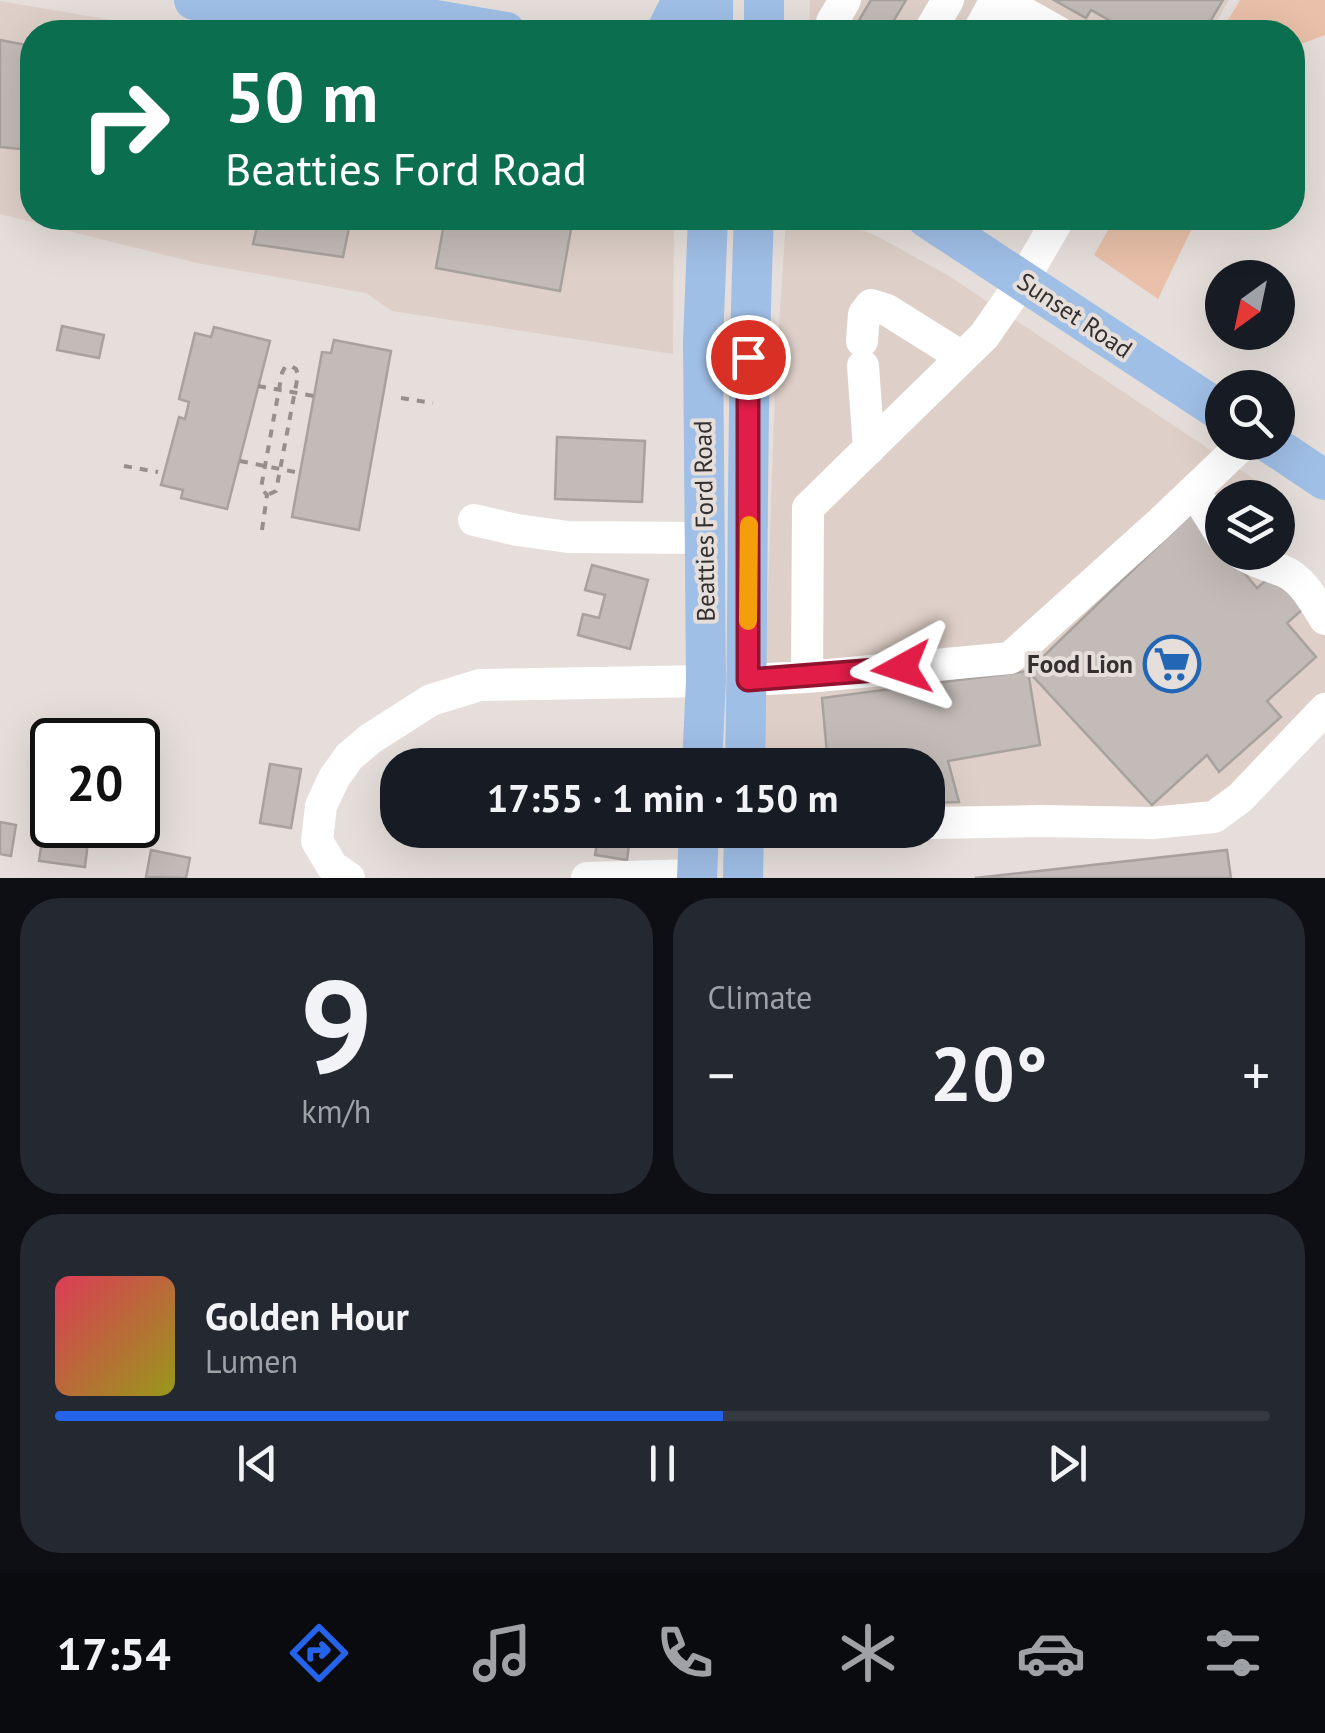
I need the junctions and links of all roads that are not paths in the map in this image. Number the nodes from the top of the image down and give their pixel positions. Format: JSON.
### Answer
{"nodes":[{"id":1,"x":194,"y":0,"type":"edge"},
{"id":2,"x":998,"y":0,"type":"edge"},
{"id":3,"x":409,"y":8,"type":"edge"},
{"id":4,"x":293,"y":20,"type":"edge"},
{"id":5,"x":330,"y":20,"type":"edge"},
{"id":6,"x":458,"y":20,"type":"edge"},
{"id":7,"x":1036,"y":20,"type":"edge"},
{"id":8,"x":708,"y":230,"type":"edge"},
{"id":9,"x":753,"y":230,"type":"edge"},
{"id":10,"x":946,"y":230,"type":"edge"},
{"id":11,"x":1052,"y":230,"type":"edge"},
{"id":12,"x":1023,"y":280,"type":"junction"},
{"id":13,"x":962,"y":357,"type":"junction"},
{"id":14,"x":1205,"y":401,"type":"edge"},
{"id":15,"x":869,"y":448,"type":"junction"},
{"id":16,"x":1226,"y":460,"type":"edge"},
{"id":17,"x":1295,"y":460,"type":"edge"},
{"id":18,"x":1325,"y":480,"type":"edge"},
{"id":19,"x":1194,"y":491,"type":"junction"},
{"id":20,"x":1205,"y":509,"type":"edge"},
{"id":21,"x":474,"y":520,"type":"dead end"},
{"id":22,"x":704,"y":538,"type":"junction"},
{"id":23,"x":1281,"y":570,"type":"edge"},
{"id":24,"x":1325,"y":620,"type":"edge"},
{"id":25,"x":807,"y":677,"type":"junction"},
{"id":26,"x":748,"y":680,"type":"junction"},
{"id":27,"x":706,"y":681,"type":"junction"},
{"id":28,"x":1325,"y":709,"type":"edge"},
{"id":29,"x":703,"y":748,"type":"edge"},
{"id":30,"x":746,"y":748,"type":"edge"},
{"id":31,"x":945,"y":823,"type":"edge"},
{"id":32,"x":699,"y":848,"type":"edge"},
{"id":33,"x":744,"y":848,"type":"edge"},
{"id":34,"x":698,"y":877,"type":"edge"},
{"id":35,"x":348,"y":878,"type":"edge"},
{"id":36,"x":587,"y":878,"type":"edge"},
{"id":37,"x":743,"y":878,"type":"edge"}],
"edges":[{"from":1,"to":4,"type":"main road"},
{"from":2,"to":7,"type":"street"},
{"from":3,"to":5,"type":"main road"},
{"from":3,"to":6,"type":"main road"},
{"from":8,"to":22,"type":"main road","name":"Beatties Ford Road"},
{"from":9,"to":26,"type":"main road","name":"Beatties Ford Road"},
{"from":10,"to":12,"type":"main road","name":"Sunset Road"},
{"from":11,"to":12,"type":"street"},
{"from":12,"to":13,"type":"street"},
{"from":12,"to":14,"type":"main road","name":"Sunset Road"},
{"from":13,"to":15,"type":"street"},
{"from":13,"to":15,"type":"street"},
{"from":15,"to":25,"type":"street"},
{"from":16,"to":19,"type":"street"},
{"from":17,"to":18,"type":"main road"},
{"from":19,"to":20,"type":"street"},
{"from":19,"to":25,"type":"street"},
{"from":21,"to":22,"type":"street"},
{"from":22,"to":27,"type":"main road","name":"Beatties Ford Road"},
{"from":23,"to":24,"type":"street"},
{"from":25,"to":26,"type":"street"},
{"from":26,"to":30,"type":"main road","name":"Beatties Ford Road"},
{"from":27,"to":29,"type":"main road","name":"Beatties Ford Road"},
{"from":27,"to":35,"type":"street"},
{"from":28,"to":31,"type":"street"},
{"from":32,"to":34,"type":"main road"},
{"from":33,"to":37,"type":"main road"},
{"from":34,"to":36,"type":"street"}]}
